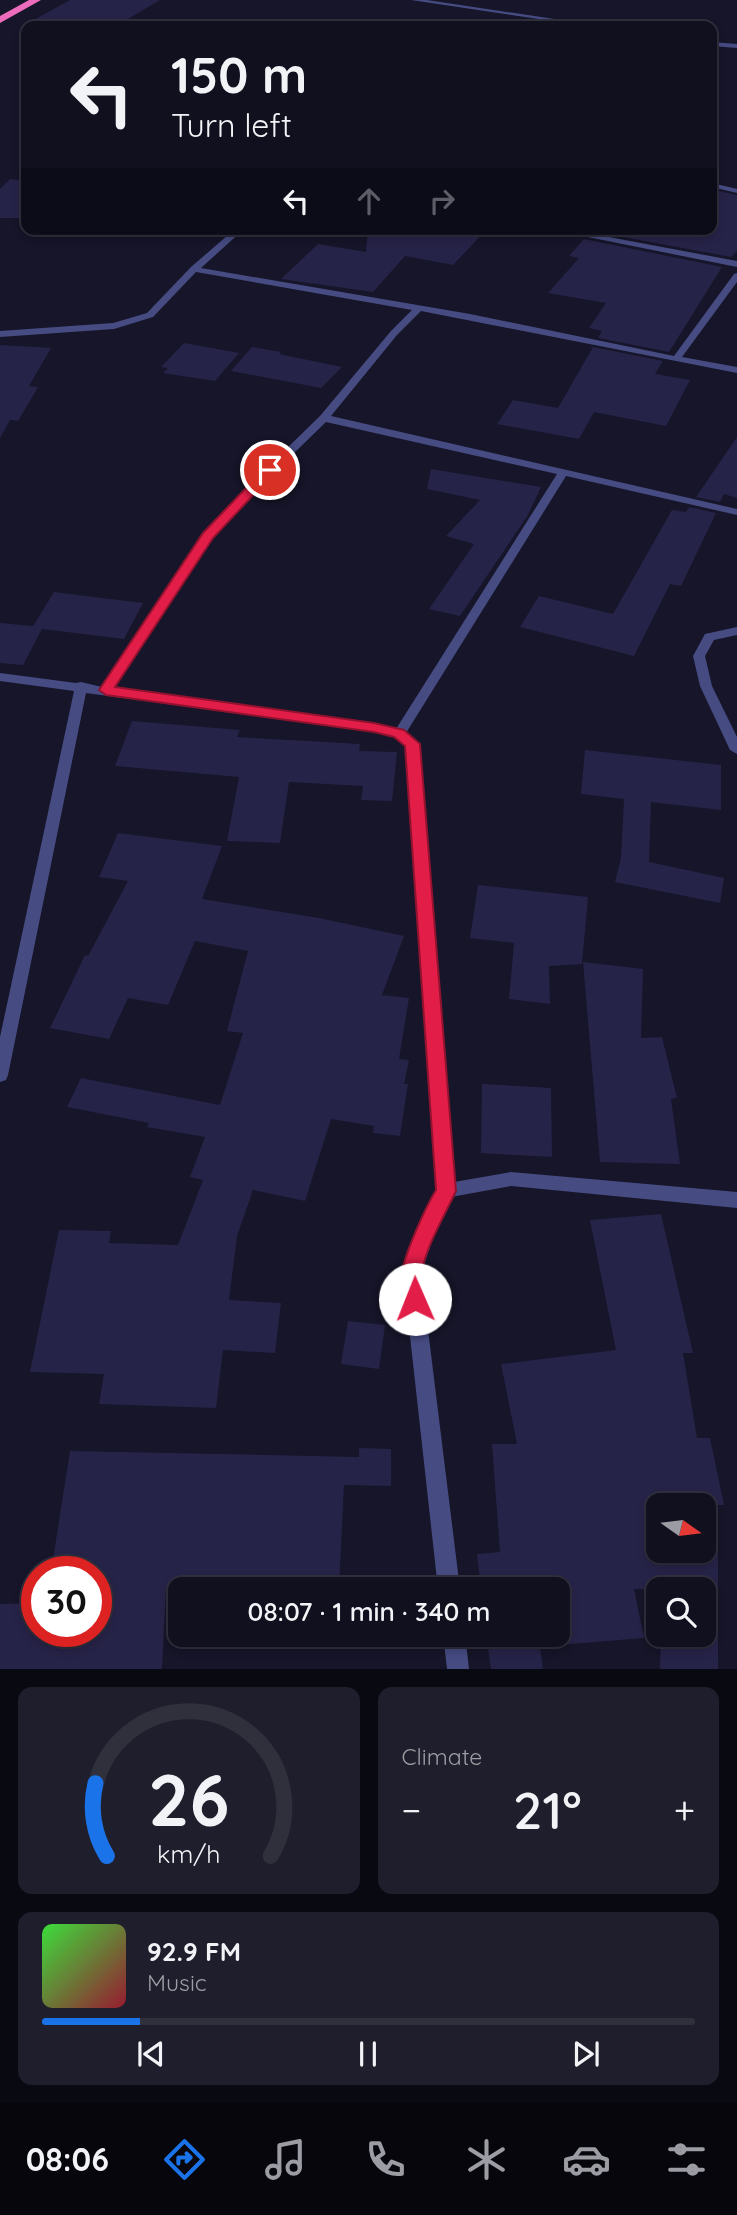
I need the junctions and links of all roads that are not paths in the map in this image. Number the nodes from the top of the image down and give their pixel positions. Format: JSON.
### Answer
{"nodes":[{"id":1,"x":15,"y":0,"type":"edge"},
{"id":2,"x":36,"y":0,"type":"edge"},
{"id":3,"x":414,"y":0,"type":"edge"},
{"id":4,"x":0,"y":8,"type":"edge"},
{"id":5,"x":0,"y":20,"type":"edge"},
{"id":6,"x":558,"y":20,"type":"joint"},
{"id":7,"x":565,"y":21,"type":"edge"},
{"id":8,"x":717,"y":45,"type":"edge"},
{"id":9,"x":737,"y":47,"type":"edge"},
{"id":10,"x":717,"y":186,"type":"edge"},
{"id":11,"x":737,"y":191,"type":"edge"},
{"id":12,"x":233,"y":235,"type":"edge"},
{"id":13,"x":584,"y":235,"type":"edge"},
{"id":14,"x":737,"y":264,"type":"edge"},
{"id":15,"x":194,"y":268,"type":"junction"},
{"id":16,"x":737,"y":276,"type":"edge"},
{"id":17,"x":419,"y":308,"type":"junction"},
{"id":18,"x":0,"y":334,"type":"edge"},
{"id":19,"x":676,"y":359,"type":"junction"},
{"id":20,"x":737,"y":370,"type":"edge"},
{"id":21,"x":324,"y":418,"type":"junction"},
{"id":22,"x":563,"y":472,"type":"junction"},
{"id":23,"x":737,"y":512,"type":"edge"},
{"id":24,"x":737,"y":631,"type":"edge"},
{"id":25,"x":0,"y":677,"type":"edge"},
{"id":26,"x":80,"y":686,"type":"junction"},
{"id":27,"x":106,"y":690,"type":"junction"},
{"id":28,"x":399,"y":734,"type":"junction"},
{"id":29,"x":737,"y":750,"type":"edge"},
{"id":30,"x":0,"y":1076,"type":"edge"},
{"id":31,"x":446,"y":1191,"type":"junction"},
{"id":32,"x":737,"y":1200,"type":"edge"},
{"id":33,"x":448,"y":1577,"type":"edge"},
{"id":34,"x":455,"y":1647,"type":"edge"},
{"id":35,"x":458,"y":1669,"type":"edge"}],
"edges":[{"from":1,"to":4,"type":"highway"},
{"from":2,"to":5,"type":"highway"},
{"from":3,"to":6,"type":"street"},
{"from":6,"to":7,"type":"street"},
{"from":8,"to":9,"type":"street"},
{"from":10,"to":11,"type":"street"},
{"from":12,"to":15,"type":"street"},
{"from":13,"to":14,"type":"street"},
{"from":15,"to":17,"type":"street"},
{"from":15,"to":18,"type":"street"},
{"from":16,"to":19,"type":"street"},
{"from":17,"to":19,"type":"street"},
{"from":17,"to":21,"type":"street"},
{"from":19,"to":20,"type":"street"},
{"from":21,"to":22,"type":"street"},
{"from":21,"to":27,"type":"street"},
{"from":22,"to":23,"type":"street"},
{"from":22,"to":28,"type":"street"},
{"from":24,"to":29,"type":"street"},
{"from":25,"to":26,"type":"street"},
{"from":26,"to":27,"type":"street"},
{"from":26,"to":30,"type":"street"},
{"from":27,"to":28,"type":"street"},
{"from":28,"to":31,"type":"street"},
{"from":31,"to":32,"type":"street"},
{"from":31,"to":33,"type":"street"},
{"from":34,"to":35,"type":"street"}]}
